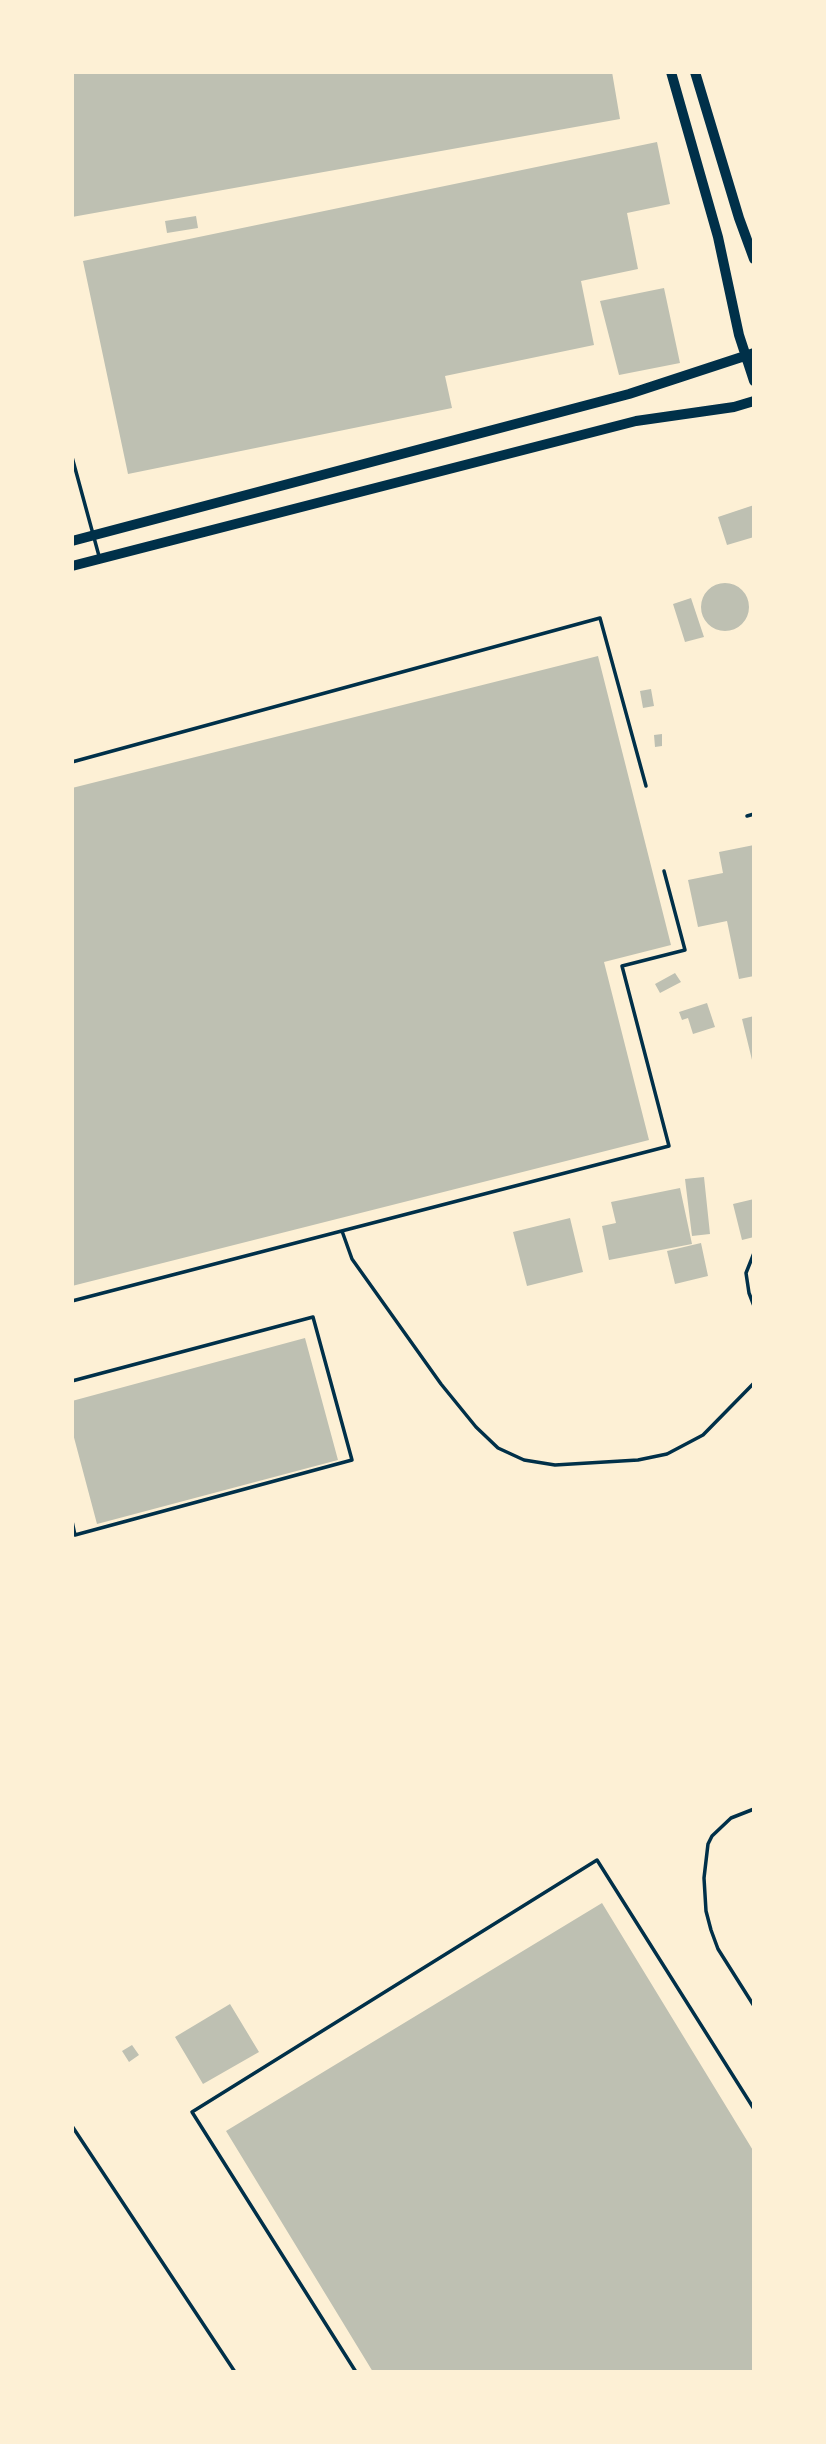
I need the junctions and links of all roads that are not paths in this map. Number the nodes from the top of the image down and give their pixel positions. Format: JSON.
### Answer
{"nodes":[{"id":1,"x":671,"y":72,"type":"edge"},
{"id":2,"x":695,"y":72,"type":"edge"},
{"id":3,"x":754,"y":259,"type":"edge"},
{"id":4,"x":750,"y":354,"type":"edge"},
{"id":5,"x":754,"y":381,"type":"edge"},
{"id":6,"x":754,"y":401,"type":"edge"},
{"id":7,"x":72,"y":457,"type":"edge"},
{"id":8,"x":93,"y":535,"type":"junction"},
{"id":9,"x":72,"y":541,"type":"edge"},
{"id":10,"x":99,"y":559,"type":"junction"},
{"id":11,"x":72,"y":566,"type":"edge"},
{"id":12,"x":72,"y":762,"type":"edge"},
{"id":13,"x":646,"y":786,"type":"dead end"},
{"id":14,"x":754,"y":814,"type":"edge"},
{"id":15,"x":747,"y":816,"type":"dead end"},
{"id":16,"x":664,"y":871,"type":"dead end"},
{"id":17,"x":342,"y":1231,"type":"junction"},
{"id":18,"x":754,"y":1253,"type":"edge"},
{"id":19,"x":72,"y":1301,"type":"edge"},
{"id":20,"x":754,"y":1306,"type":"edge"},
{"id":21,"x":72,"y":1381,"type":"edge"},
{"id":22,"x":754,"y":1383,"type":"edge"},
{"id":23,"x":72,"y":1521,"type":"edge"},
{"id":24,"x":754,"y":1809,"type":"edge"},
{"id":25,"x":754,"y":2006,"type":"edge"},
{"id":26,"x":754,"y":2109,"type":"edge"},
{"id":27,"x":72,"y":2126,"type":"edge"},
{"id":28,"x":235,"y":2372,"type":"edge"},
{"id":29,"x":356,"y":2372,"type":"edge"}],
"edges":[{"from":1,"to":4,"type":"street"},
{"from":2,"to":3,"type":"street"},
{"from":4,"to":5,"type":"street"},
{"from":4,"to":8,"type":"street"},
{"from":6,"to":10,"type":"street"},
{"from":7,"to":8,"type":"lane"},
{"from":8,"to":9,"type":"street"},
{"from":8,"to":10,"type":"lane"},
{"from":10,"to":11,"type":"street"},
{"from":12,"to":13,"type":"lane"},
{"from":14,"to":15,"type":"lane"},
{"from":16,"to":17,"type":"lane"},
{"from":17,"to":19,"type":"lane"},
{"from":17,"to":22,"type":"lane"},
{"from":18,"to":20,"type":"lane"},
{"from":21,"to":23,"type":"lane"},
{"from":24,"to":25,"type":"lane"},
{"from":26,"to":29,"type":"lane"},
{"from":27,"to":28,"type":"lane"}]}
